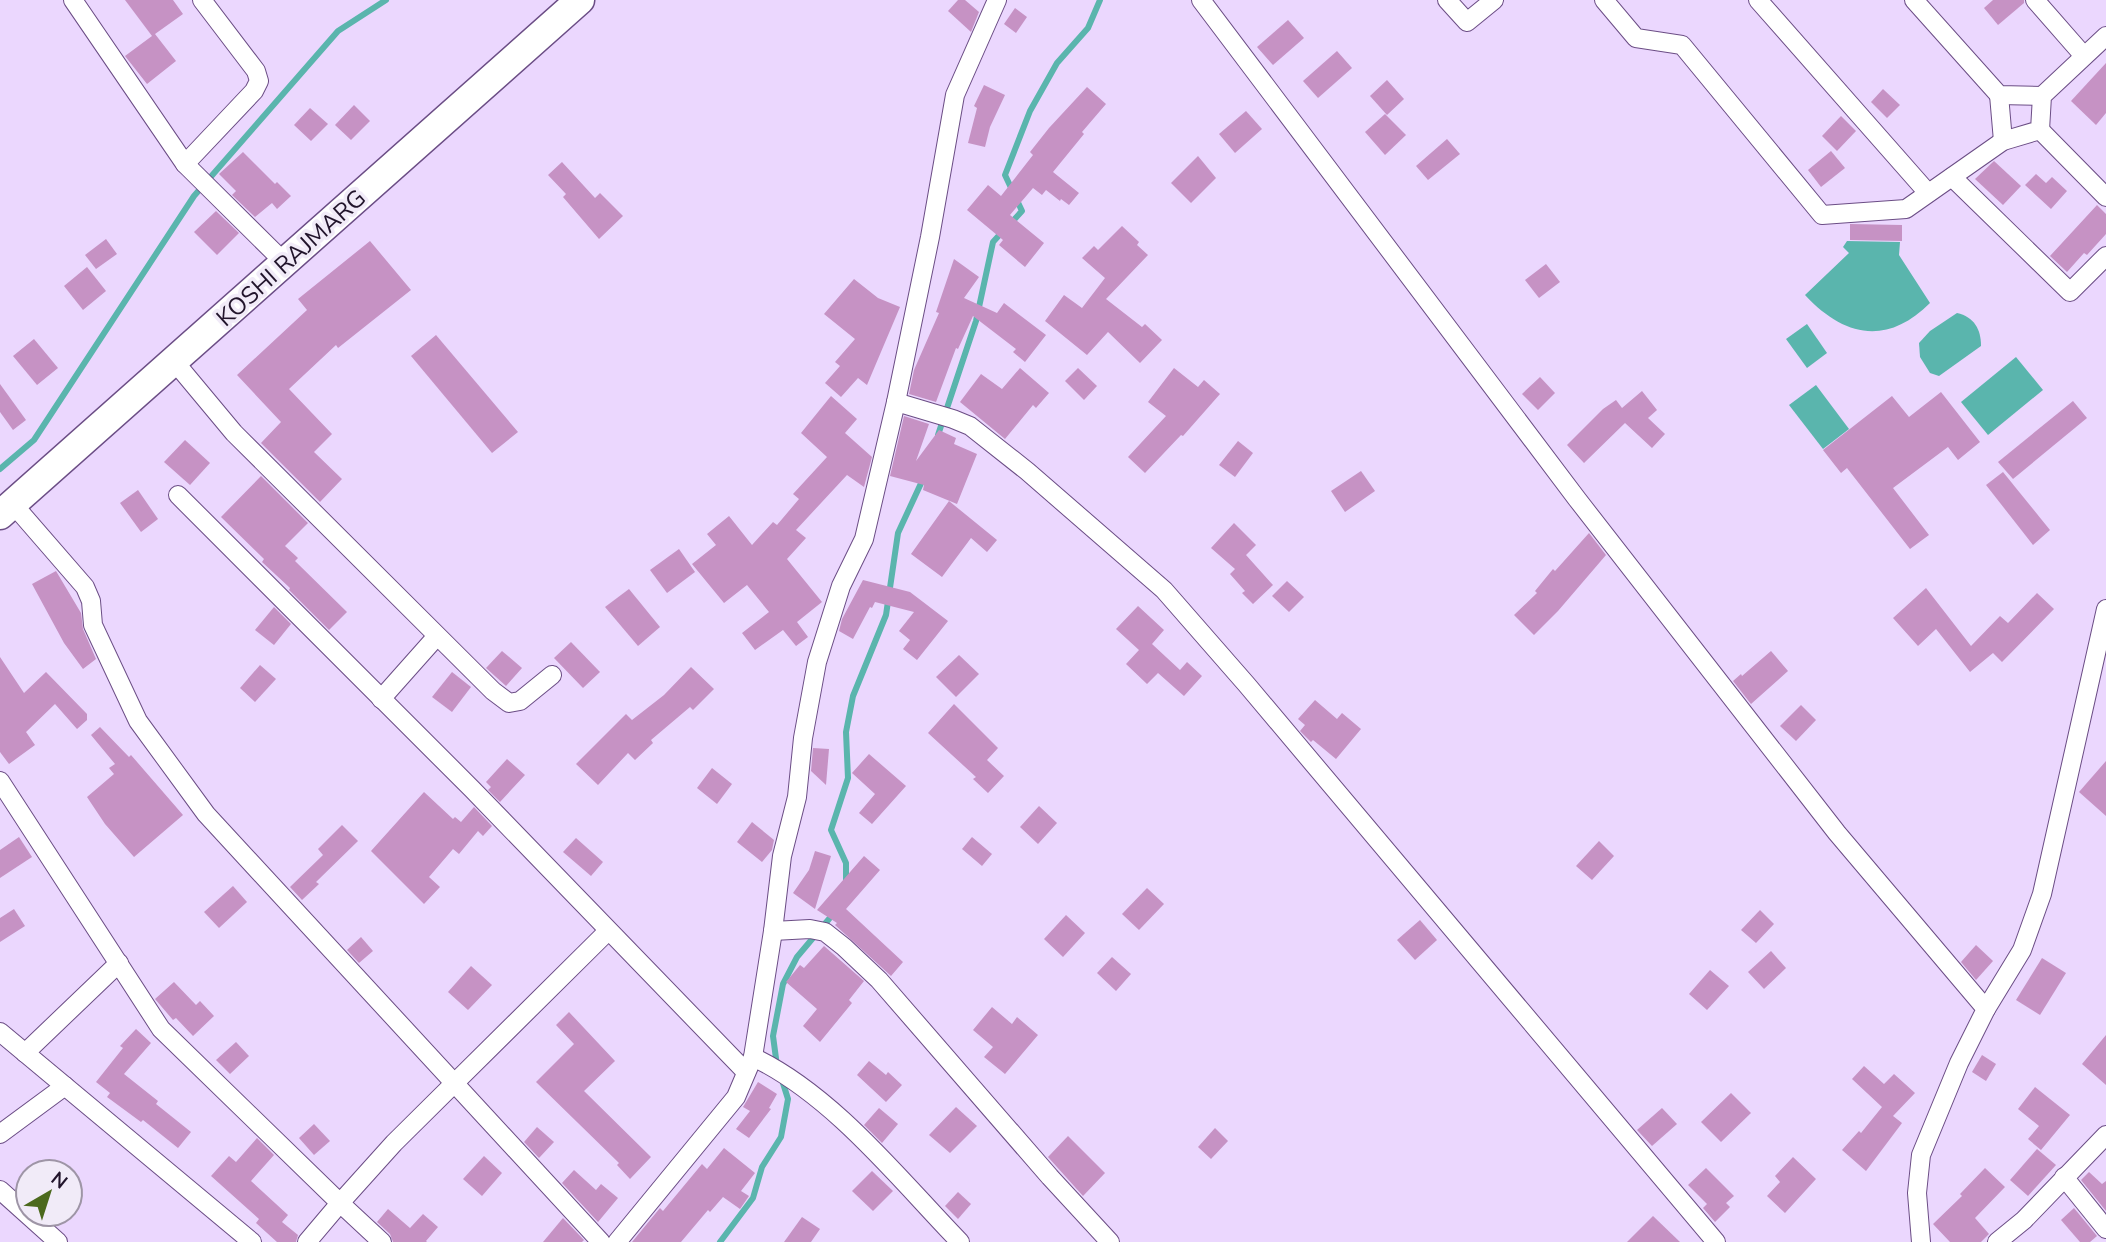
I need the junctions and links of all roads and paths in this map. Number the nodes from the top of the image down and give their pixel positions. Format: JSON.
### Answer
{"nodes":[{"id":1,"x":72,"y":0,"type":"edge"},
{"id":2,"x":202,"y":0,"type":"edge"},
{"id":3,"x":580,"y":0,"type":"edge"},
{"id":4,"x":997,"y":0,"type":"edge"},
{"id":5,"x":1201,"y":0,"type":"edge"},
{"id":6,"x":1447,"y":0,"type":"edge"},
{"id":7,"x":1494,"y":0,"type":"edge"},
{"id":8,"x":1604,"y":0,"type":"edge"},
{"id":9,"x":1758,"y":0,"type":"edge"},
{"id":10,"x":1914,"y":0,"type":"edge"},
{"id":11,"x":2035,"y":0,"type":"edge"},
{"id":12,"x":2106,"y":36,"type":"edge"},
{"id":13,"x":2084,"y":56,"type":"junction"},
{"id":14,"x":1999,"y":95,"type":"junction"},
{"id":15,"x":2042,"y":96,"type":"junction"},
{"id":16,"x":2040,"y":130,"type":"junction"},
{"id":17,"x":2003,"y":141,"type":"junction"},
{"id":18,"x":190,"y":169,"type":"junction"},
{"id":19,"x":1952,"y":177,"type":"junction"},
{"id":20,"x":1928,"y":193,"type":"junction"},
{"id":21,"x":2106,"y":197,"type":"edge"},
{"id":22,"x":2106,"y":256,"type":"edge"},
{"id":23,"x":285,"y":263,"type":"junction"},
{"id":24,"x":174,"y":361,"type":"junction"},
{"id":25,"x":896,"y":402,"type":"junction"},
{"id":26,"x":178,"y":495,"type":"dead end"},
{"id":27,"x":6,"y":510,"type":"edge"},
{"id":28,"x":2106,"y":609,"type":"edge"},
{"id":29,"x":437,"y":636,"type":"junction"},
{"id":30,"x":552,"y":675,"type":"dead end"},
{"id":31,"x":381,"y":699,"type":"junction"},
{"id":32,"x":0,"y":781,"type":"edge"},
{"id":33,"x":608,"y":931,"type":"junction"},
{"id":34,"x":773,"y":932,"type":"junction"},
{"id":35,"x":119,"y":963,"type":"junction"},
{"id":36,"x":1986,"y":1009,"type":"junction"},
{"id":37,"x":0,"y":1032,"type":"edge"},
{"id":38,"x":25,"y":1053,"type":"junction"},
{"id":39,"x":750,"y":1065,"type":"junction"},
{"id":40,"x":454,"y":1083,"type":"junction"},
{"id":41,"x":65,"y":1086,"type":"junction"},
{"id":42,"x":0,"y":1134,"type":"edge"},
{"id":43,"x":2106,"y":1135,"type":"edge"},
{"id":44,"x":2064,"y":1177,"type":"junction"},
{"id":45,"x":0,"y":1190,"type":"edge"},
{"id":46,"x":340,"y":1203,"type":"junction"},
{"id":47,"x":2106,"y":1229,"type":"edge"},
{"id":48,"x":58,"y":1242,"type":"edge"},
{"id":49,"x":252,"y":1242,"type":"edge"},
{"id":50,"x":307,"y":1242,"type":"edge"},
{"id":51,"x":382,"y":1242,"type":"edge"},
{"id":52,"x":601,"y":1242,"type":"edge"},
{"id":53,"x":617,"y":1242,"type":"edge"},
{"id":54,"x":960,"y":1242,"type":"edge"},
{"id":55,"x":1110,"y":1242,"type":"edge"},
{"id":56,"x":1716,"y":1242,"type":"edge"},
{"id":57,"x":1921,"y":1242,"type":"edge"},
{"id":58,"x":1997,"y":1242,"type":"edge"}],
"edges":[{"from":1,"to":18,"type":"street"},
{"from":2,"to":18,"type":"street"},
{"from":3,"to":23,"type":"main road","name":"KOSHI RAJMARG"},
{"from":4,"to":25,"type":"street"},
{"from":5,"to":36,"type":"street"},
{"from":6,"to":7,"type":"street"},
{"from":8,"to":20,"type":"street"},
{"from":9,"to":20,"type":"street"},
{"from":10,"to":14,"type":"street"},
{"from":11,"to":13,"type":"street"},
{"from":12,"to":13,"type":"street"},
{"from":13,"to":15,"type":"street"},
{"from":14,"to":15,"type":"street"},
{"from":14,"to":17,"type":"street"},
{"from":15,"to":16,"type":"street"},
{"from":16,"to":17,"type":"street"},
{"from":16,"to":21,"type":"street"},
{"from":17,"to":19,"type":"street"},
{"from":18,"to":23,"type":"street"},
{"from":19,"to":20,"type":"street"},
{"from":19,"to":22,"type":"street"},
{"from":23,"to":24,"type":"main road","name":"KOSHI RAJMARG"},
{"from":24,"to":27,"type":"main road","name":"KOSHI RAJMARG"},
{"from":24,"to":29,"type":"street"},
{"from":25,"to":34,"type":"street"},
{"from":25,"to":56,"type":"street"},
{"from":26,"to":31,"type":"street"},
{"from":27,"to":40,"type":"street"},
{"from":28,"to":36,"type":"street"},
{"from":29,"to":30,"type":"street"},
{"from":29,"to":31,"type":"street"},
{"from":31,"to":33,"type":"street"},
{"from":32,"to":35,"type":"street"},
{"from":33,"to":39,"type":"street"},
{"from":33,"to":40,"type":"street"},
{"from":34,"to":39,"type":"street"},
{"from":34,"to":55,"type":"street"},
{"from":35,"to":38,"type":"street"},
{"from":35,"to":46,"type":"street"},
{"from":36,"to":57,"type":"street"},
{"from":37,"to":38,"type":"street"},
{"from":38,"to":41,"type":"street"},
{"from":39,"to":53,"type":"street"},
{"from":39,"to":54,"type":"street"},
{"from":40,"to":46,"type":"street"},
{"from":40,"to":52,"type":"street"},
{"from":41,"to":42,"type":"street"},
{"from":41,"to":49,"type":"street"},
{"from":43,"to":44,"type":"street"},
{"from":44,"to":47,"type":"street"},
{"from":44,"to":58,"type":"street"},
{"from":45,"to":48,"type":"street"},
{"from":46,"to":50,"type":"street"},
{"from":46,"to":51,"type":"street"}]}
